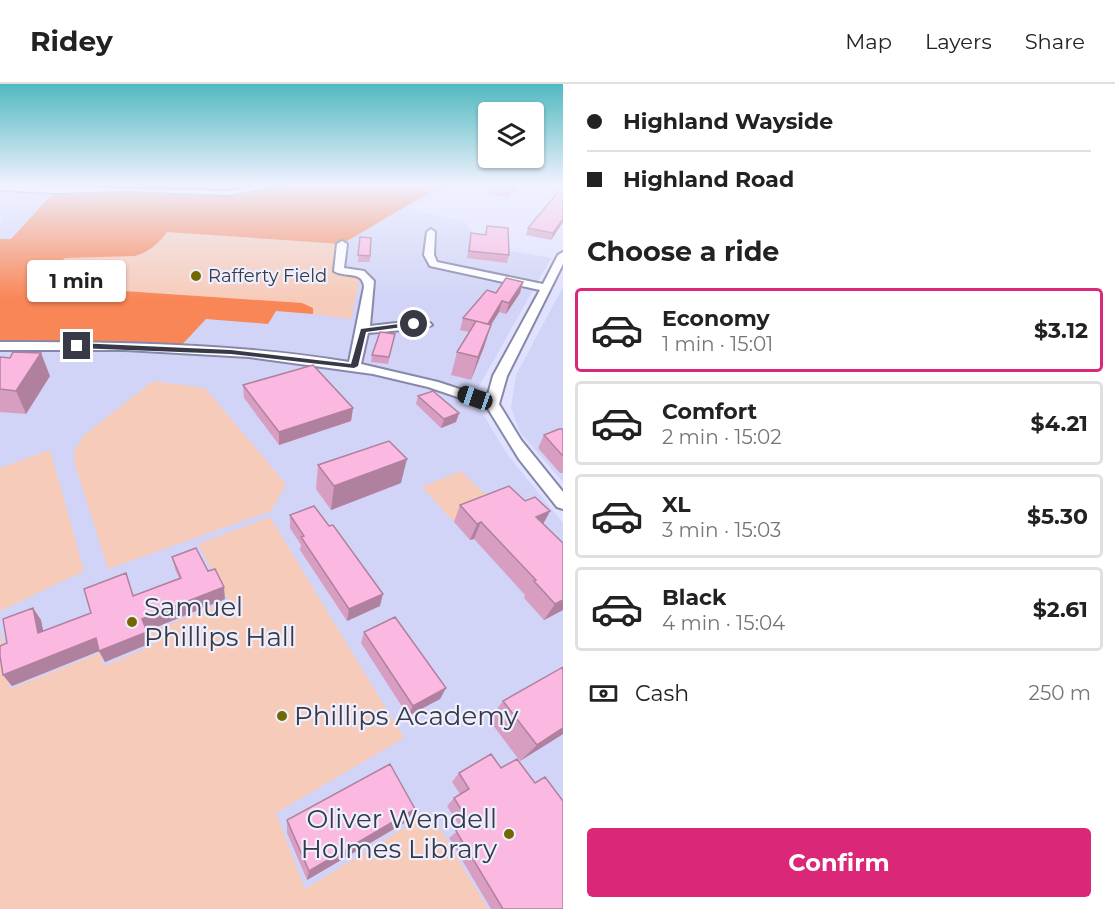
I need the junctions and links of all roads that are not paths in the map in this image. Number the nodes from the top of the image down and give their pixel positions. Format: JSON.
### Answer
{"nodes":[{"id":1,"x":431,"y":232,"type":"dead end"},
{"id":2,"x":342,"y":244,"type":"dead end"},
{"id":3,"x":563,"y":255,"type":"edge"},
{"id":4,"x":547,"y":288,"type":"junction"},
{"id":5,"x":426,"y":325,"type":"dead end"},
{"id":6,"x":363,"y":330,"type":"junction"},
{"id":7,"x":0,"y":346,"type":"edge"},
{"id":8,"x":354,"y":366,"type":"junction"},
{"id":9,"x":492,"y":404,"type":"junction"},
{"id":10,"x":563,"y":503,"type":"edge"}],
"edges":[{"from":1,"to":4,"type":"street"},
{"from":2,"to":6,"type":"street"},
{"from":3,"to":4,"type":"street"},
{"from":4,"to":9,"type":"street"},
{"from":5,"to":6,"type":"street"},
{"from":6,"to":8,"type":"street"},
{"from":7,"to":8,"type":"street"},
{"from":8,"to":9,"type":"street"},
{"from":9,"to":10,"type":"street"}]}
